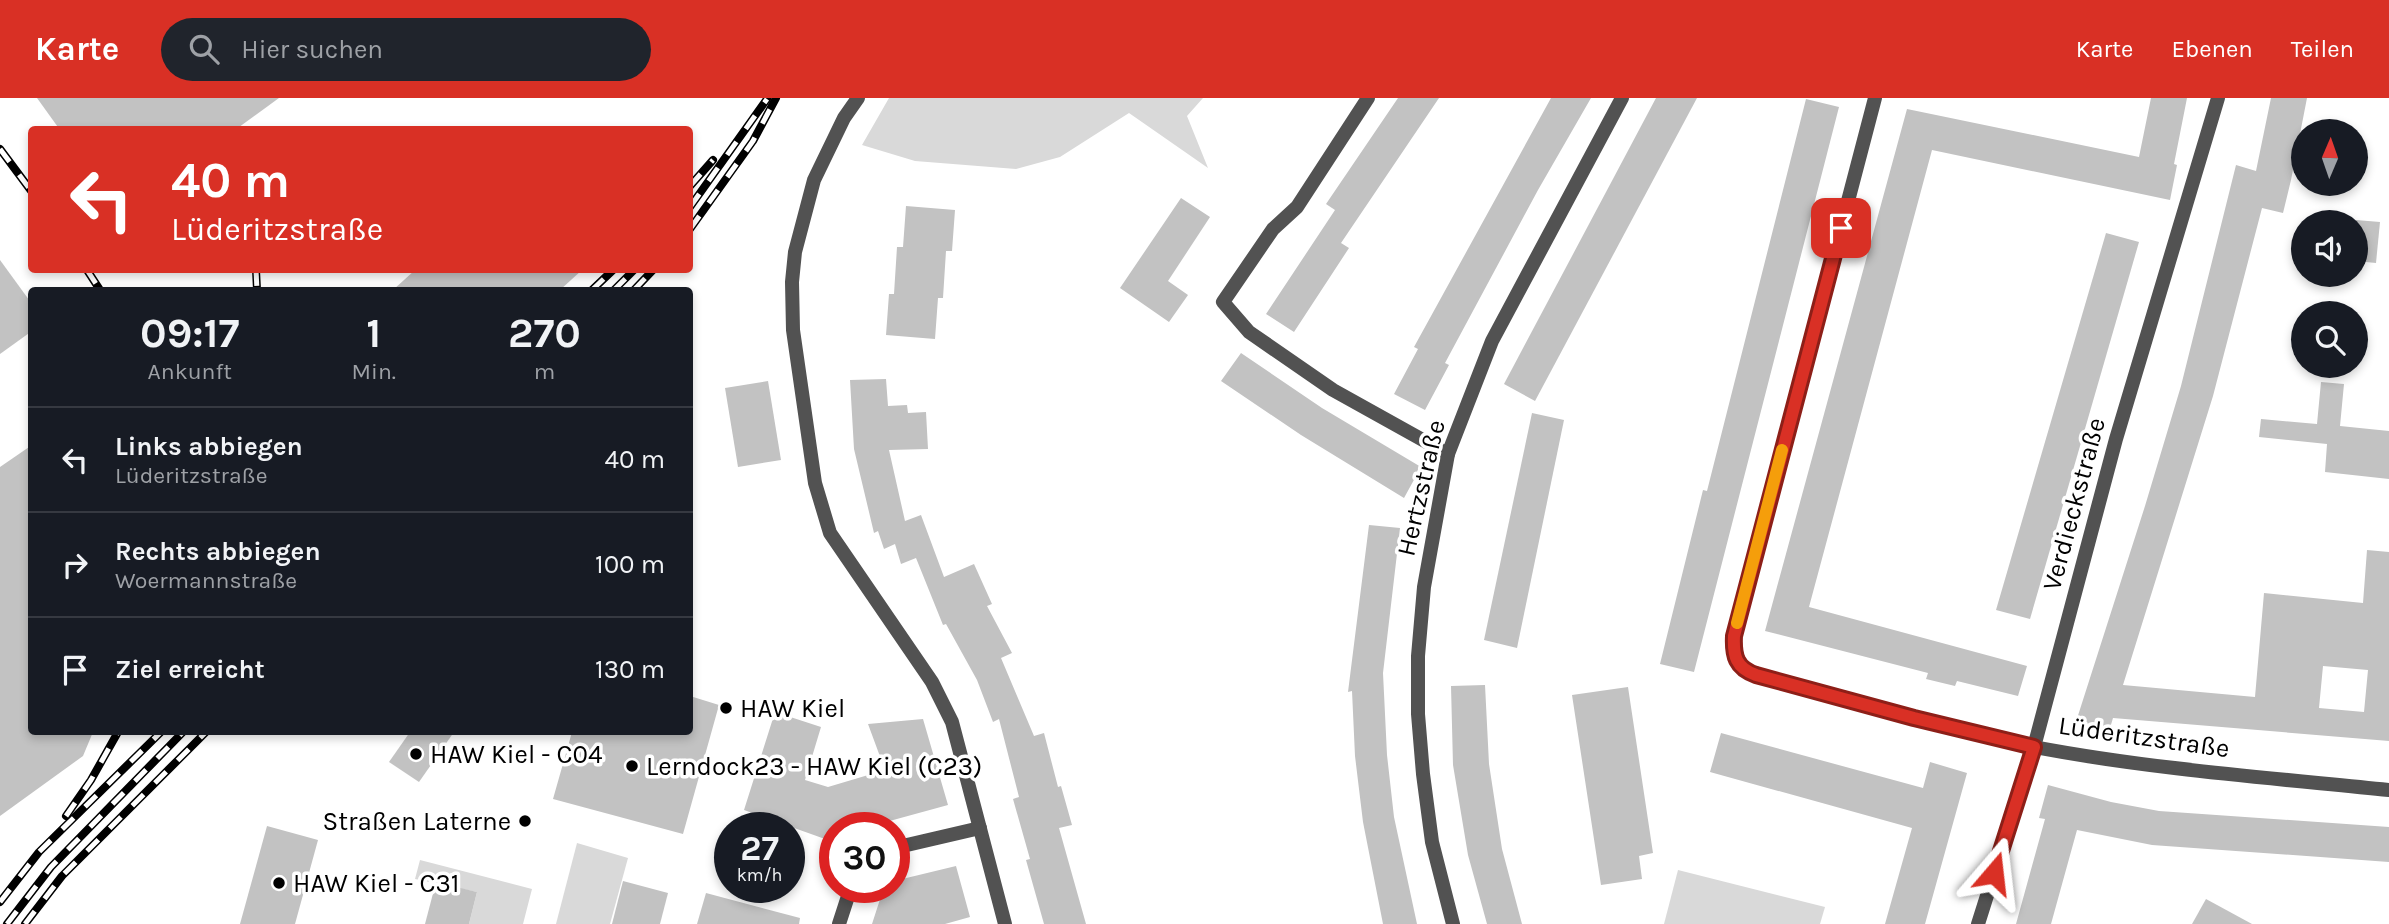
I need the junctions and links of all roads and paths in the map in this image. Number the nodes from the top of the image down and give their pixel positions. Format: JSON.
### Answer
{"nodes":[{"id":1,"x":858,"y":98,"type":"edge"},
{"id":2,"x":1368,"y":98,"type":"edge"},
{"id":3,"x":1622,"y":98,"type":"edge"},
{"id":4,"x":1875,"y":98,"type":"edge"},
{"id":5,"x":2218,"y":98,"type":"edge"},
{"id":6,"x":1448,"y":454,"type":"junction"},
{"id":7,"x":2034,"y":747,"type":"junction"},
{"id":8,"x":2389,"y":790,"type":"edge"},
{"id":9,"x":980,"y":828,"type":"junction"},
{"id":10,"x":910,"y":844,"type":"edge"},
{"id":11,"x":846,"y":903,"type":"edge"},
{"id":12,"x":839,"y":924,"type":"edge"},
{"id":13,"x":1005,"y":924,"type":"edge"},
{"id":14,"x":1453,"y":924,"type":"edge"},
{"id":15,"x":1978,"y":924,"type":"edge"}],
"edges":[{"from":1,"to":9,"type":"street"},
{"from":2,"to":6,"type":"street"},
{"from":3,"to":6,"type":"street","name":"Hertzstraße"},
{"from":4,"to":7,"type":"street","name":"Lüderitzstraße"},
{"from":5,"to":7,"type":"street","name":"Verdieckstraße"},
{"from":6,"to":14,"type":"street","name":"Hertzstraße"},
{"from":7,"to":8,"type":"street","name":"Lüderitzstraße"},
{"from":7,"to":15,"type":"street","name":"Verdieckstraße"},
{"from":9,"to":10,"type":"street"},
{"from":9,"to":13,"type":"street"},
{"from":11,"to":12,"type":"street"}]}
